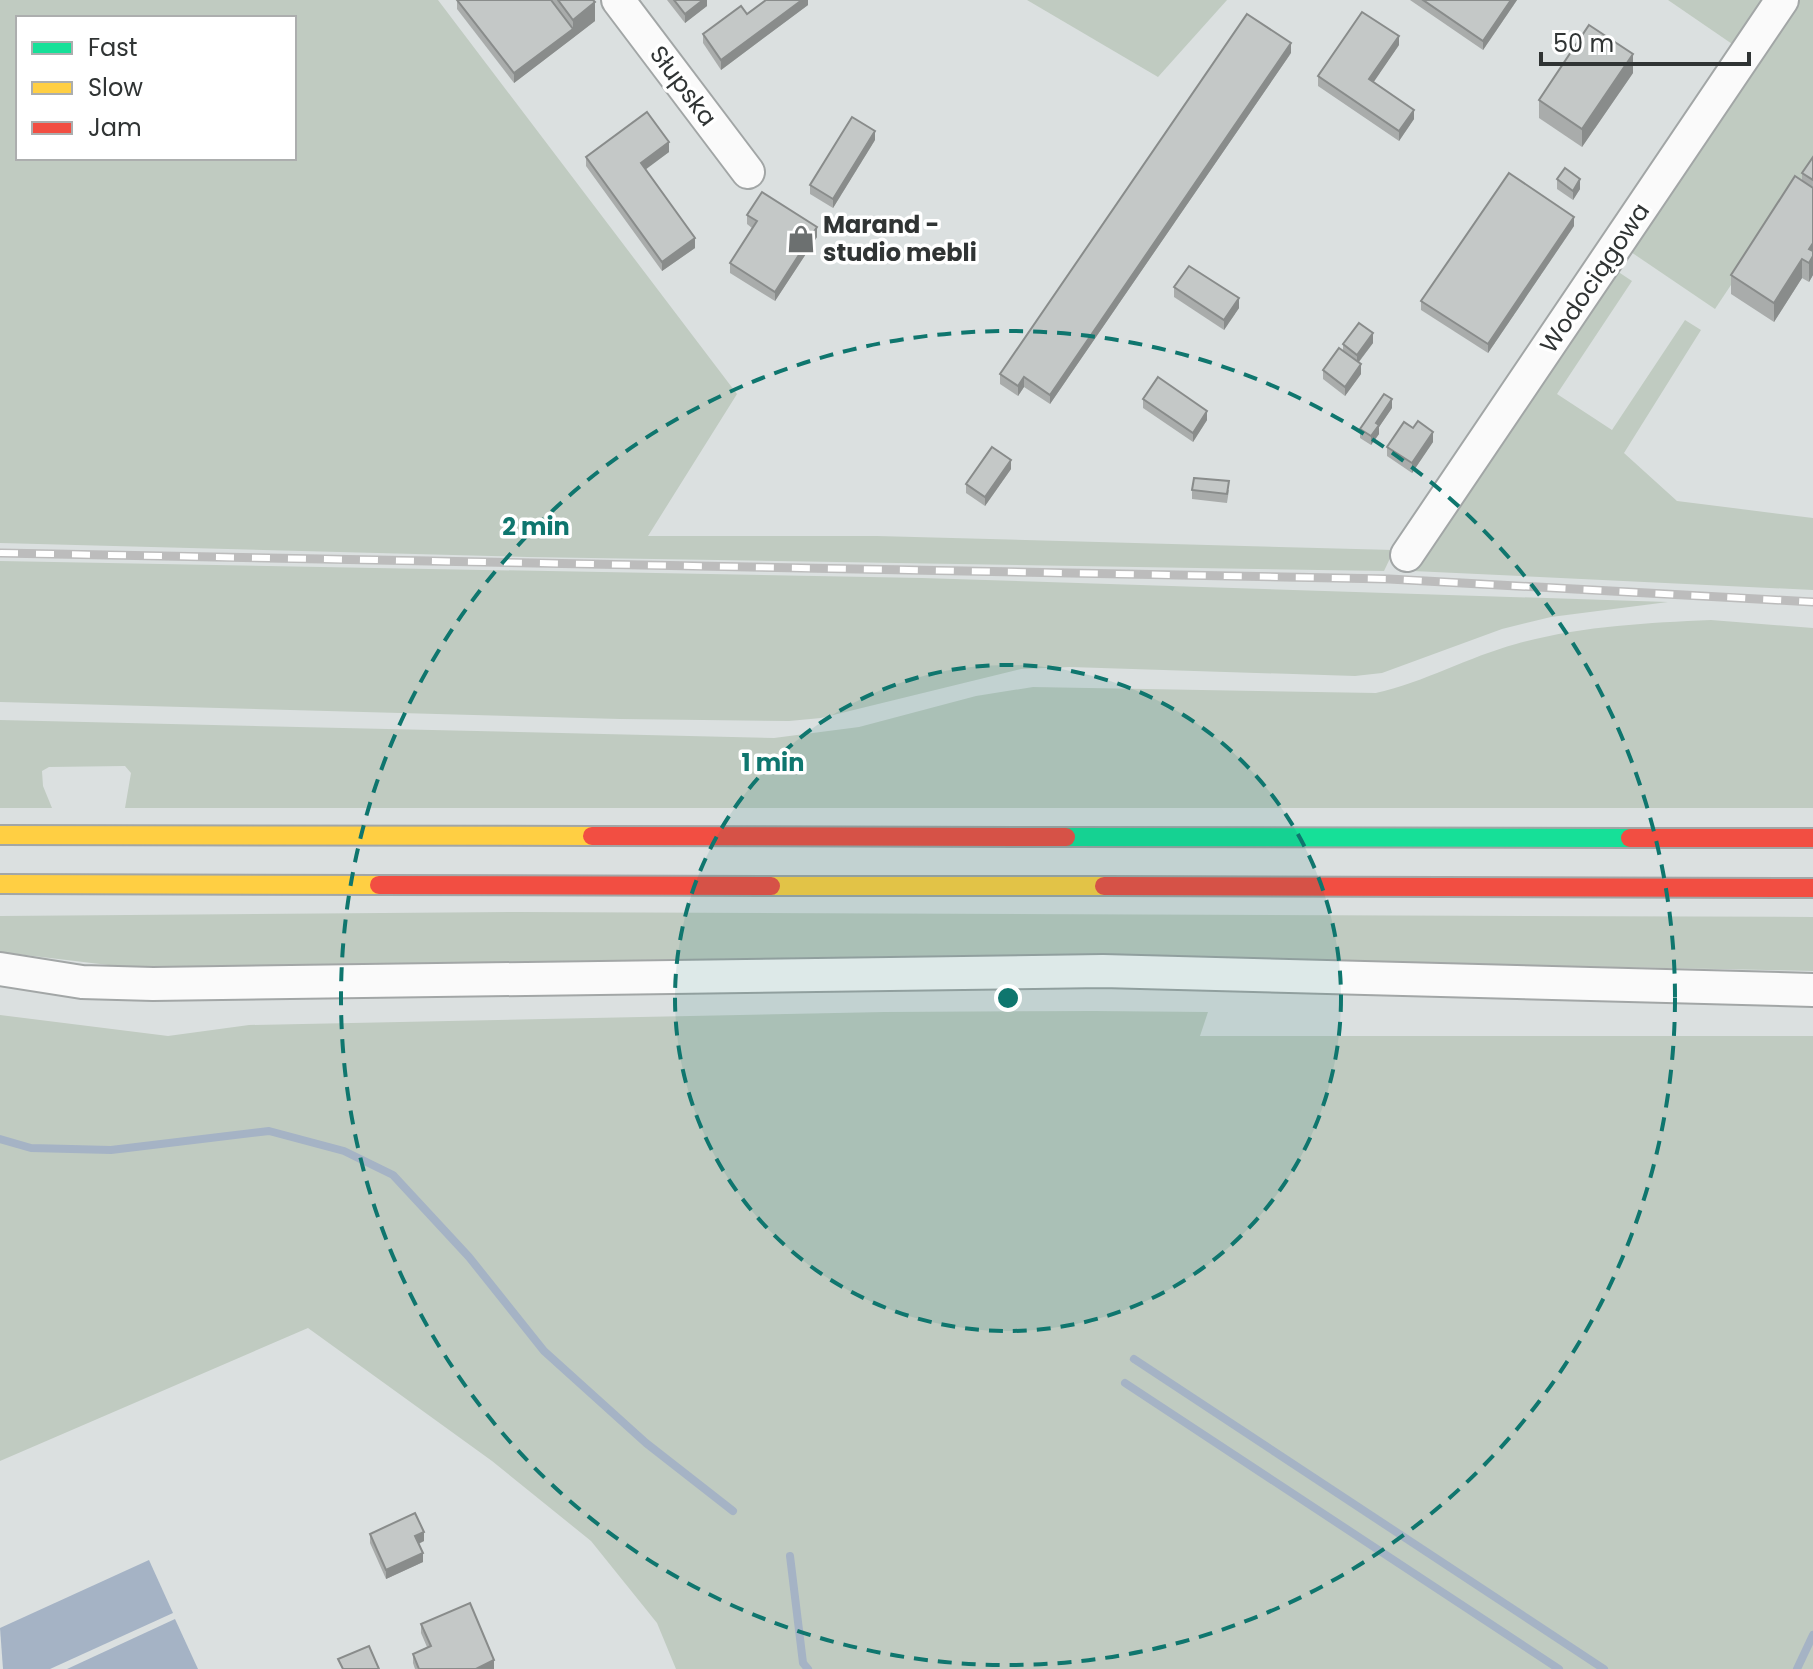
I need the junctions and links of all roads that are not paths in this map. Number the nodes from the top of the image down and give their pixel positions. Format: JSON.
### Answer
{"nodes":[{"id":1,"x":618,"y":0,"type":"edge"},
{"id":2,"x":1782,"y":0,"type":"edge"},
{"id":3,"x":748,"y":172,"type":"dead end"},
{"id":4,"x":1407,"y":555,"type":"dead end"},
{"id":5,"x":0,"y":835,"type":"edge"},
{"id":6,"x":1813,"y":838,"type":"edge"},
{"id":7,"x":0,"y":884,"type":"edge"},
{"id":8,"x":1813,"y":888,"type":"edge"},
{"id":9,"x":0,"y":969,"type":"edge"},
{"id":10,"x":1813,"y":990,"type":"edge"}],
"edges":[{"from":1,"to":3,"type":"street","name":"Słupska"},
{"from":2,"to":4,"type":"street","name":"Wodociągowa"},
{"from":5,"to":6,"type":"highway"},
{"from":7,"to":8,"type":"highway"},
{"from":9,"to":10,"type":"street"}]}
